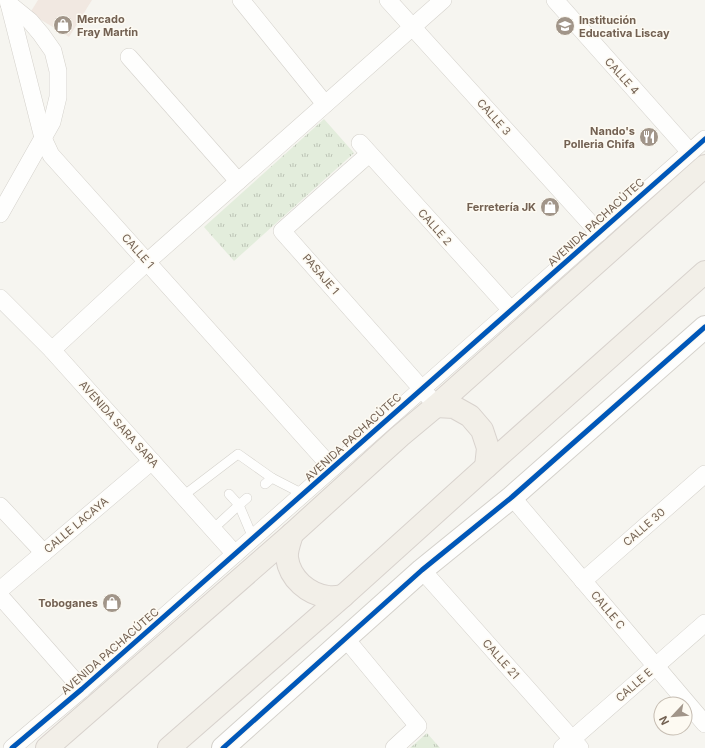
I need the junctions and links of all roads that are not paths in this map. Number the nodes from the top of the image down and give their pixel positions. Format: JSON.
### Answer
{"nodes":[{"id":1,"x":242,"y":0,"type":"edge"},
{"id":2,"x":388,"y":0,"type":"edge"},
{"id":3,"x":442,"y":0,"type":"edge"},
{"id":4,"x":555,"y":0,"type":"edge"},
{"id":5,"x":9,"y":2,"type":"edge"},
{"id":6,"x":412,"y":27,"type":"junction"},
{"id":7,"x":129,"y":57,"type":"dead end"},
{"id":8,"x":325,"y":104,"type":"junction"},
{"id":9,"x":43,"y":138,"type":"junction"},
{"id":10,"x":705,"y":139,"type":"edge"},
{"id":11,"x":364,"y":148,"type":"joint"},
{"id":12,"x":697,"y":159,"type":"edge"},
{"id":13,"x":238,"y":181,"type":"junction"},
{"id":14,"x":0,"y":214,"type":"edge"},
{"id":15,"x":599,"y":233,"type":"junction"},
{"id":16,"x":147,"y":262,"type":"junction"},
{"id":17,"x":705,"y":272,"type":"edge"},
{"id":18,"x":0,"y":298,"type":"edge"},
{"id":19,"x":511,"y":310,"type":"junction"},
{"id":20,"x":705,"y":327,"type":"edge"},
{"id":21,"x":52,"y":350,"type":"junction"},
{"id":22,"x":422,"y":389,"type":"junction"},
{"id":23,"x":436,"y":406,"type":"junction"},
{"id":24,"x":152,"y":461,"type":"junction"},
{"id":25,"x":486,"y":467,"type":"junction"},
{"id":26,"x":332,"y":468,"type":"junction"},
{"id":27,"x":705,"y":474,"type":"edge"},
{"id":28,"x":229,"y":494,"type":"dead end"},
{"id":29,"x":303,"y":494,"type":"junction"},
{"id":30,"x":183,"y":496,"type":"junction"},
{"id":31,"x":512,"y":497,"type":"junction"},
{"id":32,"x":247,"y":498,"type":"dead end"},
{"id":33,"x":239,"y":505,"type":"junction"},
{"id":34,"x":0,"y":506,"type":"edge"},
{"id":35,"x":213,"y":529,"type":"junction"},
{"id":36,"x":292,"y":534,"type":"junction"},
{"id":37,"x":253,"y":538,"type":"junction"},
{"id":38,"x":44,"y":553,"type":"junction"},
{"id":39,"x":235,"y":554,"type":"junction"},
{"id":40,"x":422,"y":570,"type":"junction"},
{"id":41,"x":583,"y":581,"type":"junction"},
{"id":42,"x":0,"y":590,"type":"edge"},
{"id":43,"x":0,"y":596,"type":"edge"},
{"id":44,"x":343,"y":596,"type":"junction"},
{"id":45,"x":705,"y":622,"type":"edge"},
{"id":46,"x":346,"y":639,"type":"junction"},
{"id":47,"x":656,"y":666,"type":"junction"},
{"id":48,"x":82,"y":689,"type":"junction"},
{"id":49,"x":705,"y":724,"type":"edge"},
{"id":50,"x":572,"y":745,"type":"edge"},
{"id":51,"x":12,"y":748,"type":"edge"},
{"id":52,"x":47,"y":748,"type":"edge"},
{"id":53,"x":170,"y":748,"type":"edge"},
{"id":54,"x":223,"y":748,"type":"edge"},
{"id":55,"x":394,"y":748,"type":"edge"}],
"edges":[{"from":1,"to":8,"type":"street"},
{"from":2,"to":6,"type":"street","name":"CALLE 3"},
{"from":3,"to":6,"type":"street"},
{"from":4,"to":12,"type":"street","name":"CALLE 4"},
{"from":5,"to":9,"type":"street","name":"CALLE 1"},
{"from":5,"to":9,"type":"street"},
{"from":6,"to":8,"type":"street"},
{"from":6,"to":15,"type":"street","name":"CALLE 3"},
{"from":7,"to":13,"type":"street"},
{"from":8,"to":13,"type":"street"},
{"from":9,"to":14,"type":"street"},
{"from":9,"to":16,"type":"street","name":"CALLE 1"},
{"from":10,"to":12,"type":"street","name":"AVENIDA PACHACÚTEC"},
{"from":11,"to":19,"type":"street","name":"CALLE 2"},
{"from":11,"to":22,"type":"street","name":"PASAJE 1"},
{"from":12,"to":15,"type":"street","name":"AVENIDA PACHACÚTEC"},
{"from":12,"to":23,"type":"main road","name":"AVENIDA PACHACÚTEC"},
{"from":13,"to":16,"type":"street"},
{"from":15,"to":19,"type":"street","name":"AVENIDA PACHACÚTEC"},
{"from":16,"to":21,"type":"street"},
{"from":16,"to":26,"type":"street","name":"CALLE 1"},
{"from":17,"to":25,"type":"main road"},
{"from":18,"to":21,"type":"street","name":"AVENIDA SARA SARA"},
{"from":19,"to":22,"type":"street","name":"AVENIDA PACHACÚTEC"},
{"from":20,"to":31,"type":"street"},
{"from":21,"to":24,"type":"street","name":"AVENIDA SARA SARA"},
{"from":22,"to":23,"type":"street","name":"PASAJE 1"},
{"from":22,"to":26,"type":"street","name":"AVENIDA PACHACÚTEC"},
{"from":23,"to":25,"type":"main road"},
{"from":23,"to":36,"type":"main road","name":"AVENIDA PACHACÚTEC"},
{"from":24,"to":30,"type":"street","name":"AVENIDA SARA SARA"},
{"from":24,"to":38,"type":"street","name":"CALLE LACAYA"},
{"from":25,"to":44,"type":"main road"},
{"from":26,"to":29,"type":"street","name":"AVENIDA PACHACÚTEC"},
{"from":27,"to":41,"type":"street","name":"CALLE 30"},
{"from":28,"to":33,"type":"lane"},
{"from":29,"to":30,"type":"lane"},
{"from":29,"to":37,"type":"street","name":"AVENIDA PACHACÚTEC"},
{"from":30,"to":35,"type":"street","name":"AVENIDA SARA SARA"},
{"from":31,"to":40,"type":"street"},
{"from":31,"to":41,"type":"street","name":"CALLE C"},
{"from":32,"to":33,"type":"lane"},
{"from":33,"to":35,"type":"lane"},
{"from":33,"to":37,"type":"lane"},
{"from":34,"to":38,"type":"street"},
{"from":35,"to":39,"type":"street","name":"AVENIDA SARA SARA"},
{"from":36,"to":44,"type":"main road"},
{"from":36,"to":52,"type":"main road","name":"AVENIDA PACHACÚTEC"},
{"from":37,"to":39,"type":"street","name":"AVENIDA PACHACÚTEC"},
{"from":38,"to":42,"type":"street","name":"CALLE LACAYA"},
{"from":39,"to":48,"type":"street","name":"AVENIDA PACHACÚTEC"},
{"from":40,"to":46,"type":"street"},
{"from":40,"to":50,"type":"street","name":"CALLE 21"},
{"from":41,"to":47,"type":"street","name":"CALLE C"},
{"from":43,"to":48,"type":"street"},
{"from":44,"to":53,"type":"main road"},
{"from":45,"to":47,"type":"street","name":"CALLE E"},
{"from":46,"to":54,"type":"street"},
{"from":46,"to":55,"type":"street"},
{"from":47,"to":49,"type":"street","name":"CALLE C"},
{"from":47,"to":50,"type":"street","name":"CALLE E"},
{"from":48,"to":51,"type":"street","name":"AVENIDA PACHACÚTEC"}]}
